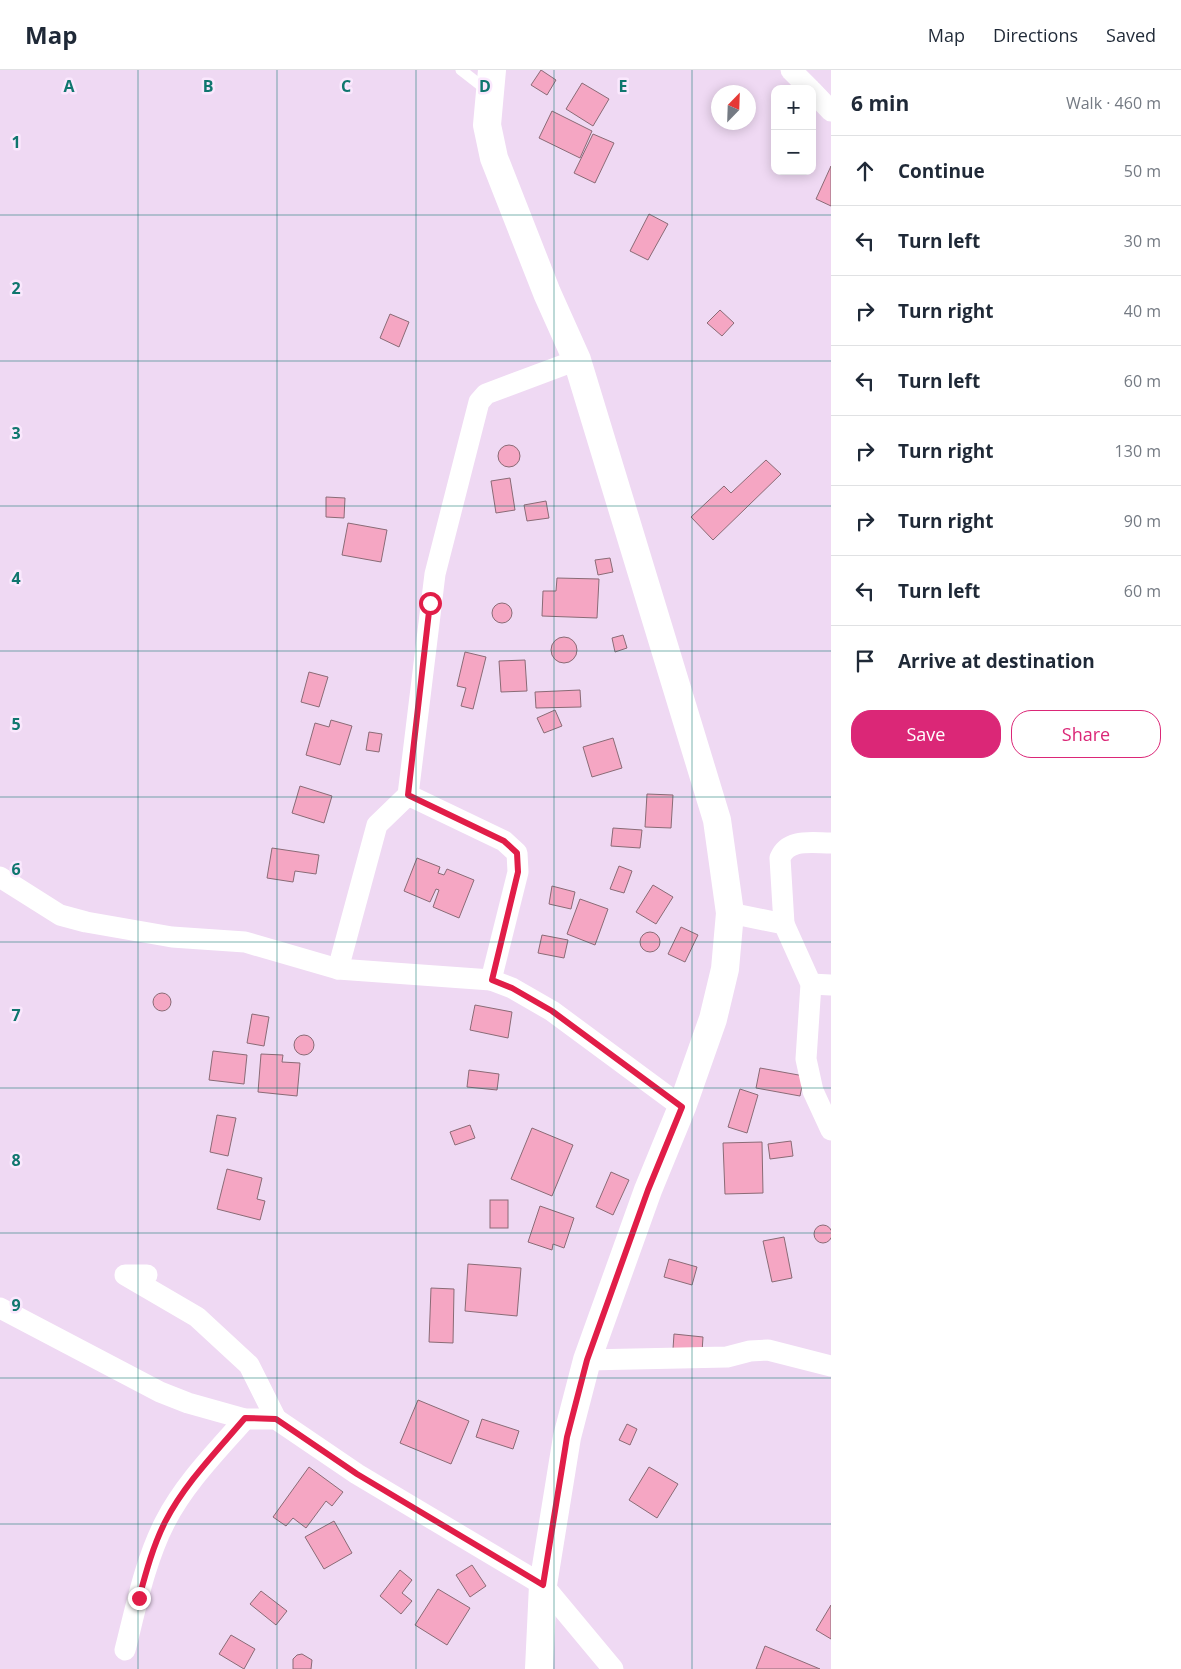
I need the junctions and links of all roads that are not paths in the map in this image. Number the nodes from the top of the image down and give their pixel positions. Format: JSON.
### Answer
{"nodes":[{"id":1,"x":462,"y":70,"type":"edge"},
{"id":2,"x":792,"y":70,"type":"edge"},
{"id":3,"x":491,"y":81,"type":"edge"},
{"id":4,"x":806,"y":85,"type":"edge"},
{"id":5,"x":816,"y":95,"type":"edge"},
{"id":6,"x":831,"y":111,"type":"edge"},
{"id":7,"x":577,"y":360,"type":"junction"},
{"id":8,"x":408,"y":795,"type":"junction"},
{"id":9,"x":831,"y":843,"type":"edge"},
{"id":10,"x":0,"y":877,"type":"edge"},
{"id":11,"x":730,"y":913,"type":"junction"},
{"id":12,"x":784,"y":924,"type":"junction"},
{"id":13,"x":338,"y":969,"type":"junction"},
{"id":14,"x":492,"y":980,"type":"junction"},
{"id":15,"x":821,"y":985,"type":"edge"},
{"id":16,"x":682,"y":1107,"type":"junction"},
{"id":17,"x":831,"y":1130,"type":"edge"},
{"id":18,"x":147,"y":1275,"type":"dead end"},
{"id":19,"x":0,"y":1308,"type":"edge"},
{"id":20,"x":587,"y":1360,"type":"junction"},
{"id":21,"x":831,"y":1366,"type":"edge"},
{"id":22,"x":245,"y":1418,"type":"junction"},
{"id":23,"x":276,"y":1419,"type":"junction"},
{"id":24,"x":543,"y":1585,"type":"junction"},
{"id":25,"x":125,"y":1650,"type":"dead end"},
{"id":26,"x":539,"y":1669,"type":"edge"},
{"id":27,"x":613,"y":1669,"type":"edge"}],
"edges":[{"from":1,"to":3,"type":"lane"},
{"from":2,"to":4,"type":"street"},
{"from":3,"to":7,"type":"street"},
{"from":5,"to":6,"type":"street"},
{"from":7,"to":8,"type":"street"},
{"from":7,"to":11,"type":"street"},
{"from":8,"to":13,"type":"street"},
{"from":8,"to":14,"type":"street"},
{"from":9,"to":12,"type":"street"},
{"from":10,"to":13,"type":"street"},
{"from":11,"to":12,"type":"street"},
{"from":11,"to":16,"type":"street"},
{"from":12,"to":15,"type":"street"},
{"from":13,"to":14,"type":"street"},
{"from":14,"to":16,"type":"street"},
{"from":15,"to":17,"type":"street"},
{"from":16,"to":20,"type":"street"},
{"from":18,"to":23,"type":"street"},
{"from":19,"to":22,"type":"street"},
{"from":20,"to":21,"type":"street"},
{"from":20,"to":24,"type":"street"},
{"from":22,"to":23,"type":"street"},
{"from":22,"to":25,"type":"street"},
{"from":23,"to":24,"type":"street"},
{"from":24,"to":26,"type":"street"},
{"from":24,"to":27,"type":"street"}]}
